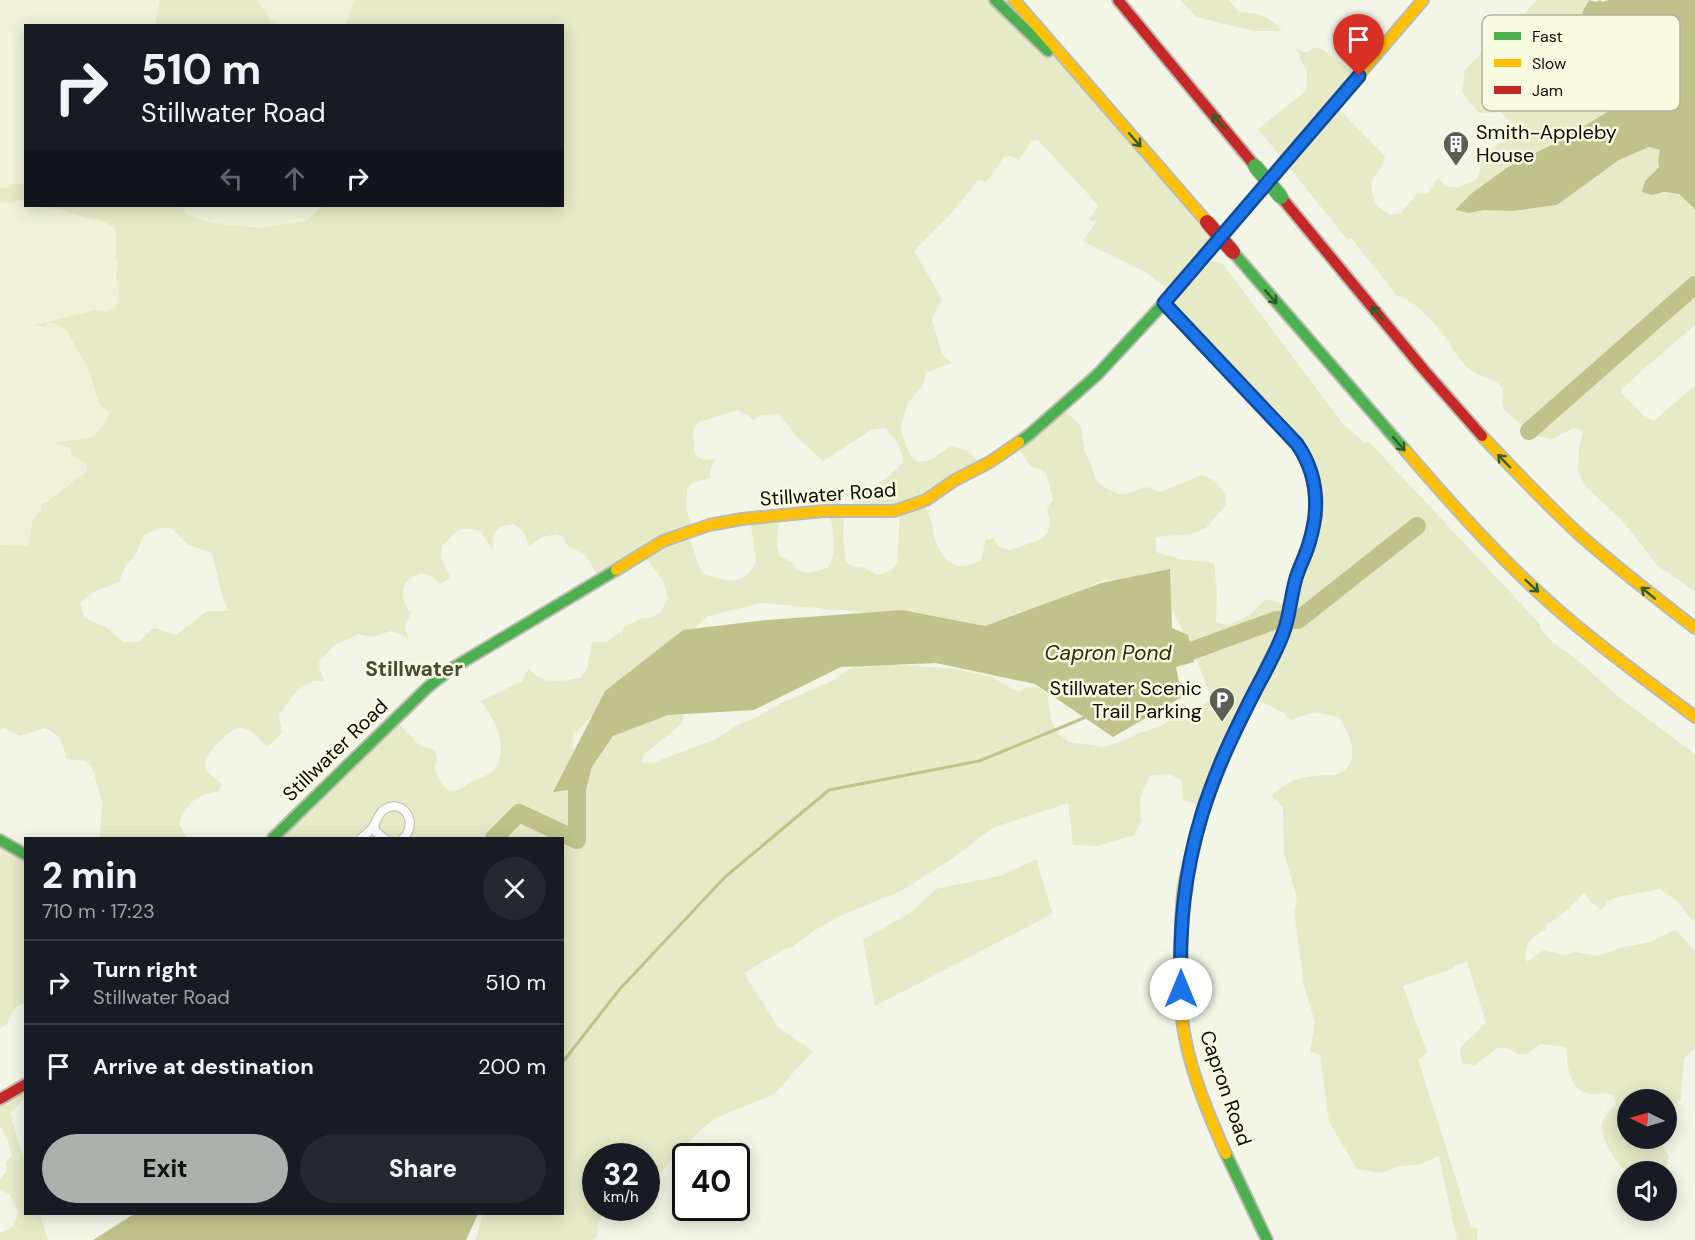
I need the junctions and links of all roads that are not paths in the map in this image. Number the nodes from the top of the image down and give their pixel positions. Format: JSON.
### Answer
{"nodes":[{"id":1,"x":995,"y":0,"type":"edge"},
{"id":2,"x":1014,"y":0,"type":"edge"},
{"id":3,"x":1118,"y":0,"type":"edge"},
{"id":4,"x":1423,"y":0,"type":"edge"},
{"id":5,"x":1117,"y":118,"type":"junction"},
{"id":6,"x":1164,"y":303,"type":"junction"},
{"id":7,"x":1695,"y":628,"type":"edge"},
{"id":8,"x":1695,"y":717,"type":"edge"},
{"id":9,"x":374,"y":825,"type":"junction"},
{"id":10,"x":274,"y":837,"type":"edge"},
{"id":11,"x":362,"y":837,"type":"edge"},
{"id":12,"x":383,"y":837,"type":"edge"},
{"id":13,"x":404,"y":837,"type":"edge"},
{"id":14,"x":0,"y":840,"type":"edge"},
{"id":15,"x":24,"y":854,"type":"edge"},
{"id":16,"x":24,"y":1085,"type":"edge"},
{"id":17,"x":0,"y":1099,"type":"edge"},
{"id":18,"x":1267,"y":1240,"type":"edge"}],
"edges":[{"from":1,"to":5,"type":"main road"},
{"from":2,"to":5,"type":"main road"},
{"from":7,"to":3,"type":"main road","one_way":true,"bridge":true},
{"from":4,"to":6,"type":"main road","name":"Stillwater Road"},
{"from":5,"to":8,"type":"main road","one_way":true,"bridge":true},
{"from":6,"to":10,"type":"main road","name":"Stillwater Road"},
{"from":6,"to":18,"type":"main road","name":"Capron Road"},
{"from":9,"to":11,"type":"street"},
{"from":9,"to":12,"type":"street"},
{"from":9,"to":13,"type":"street"},
{"from":14,"to":15,"type":"main road"},
{"from":16,"to":17,"type":"main road"}]}
